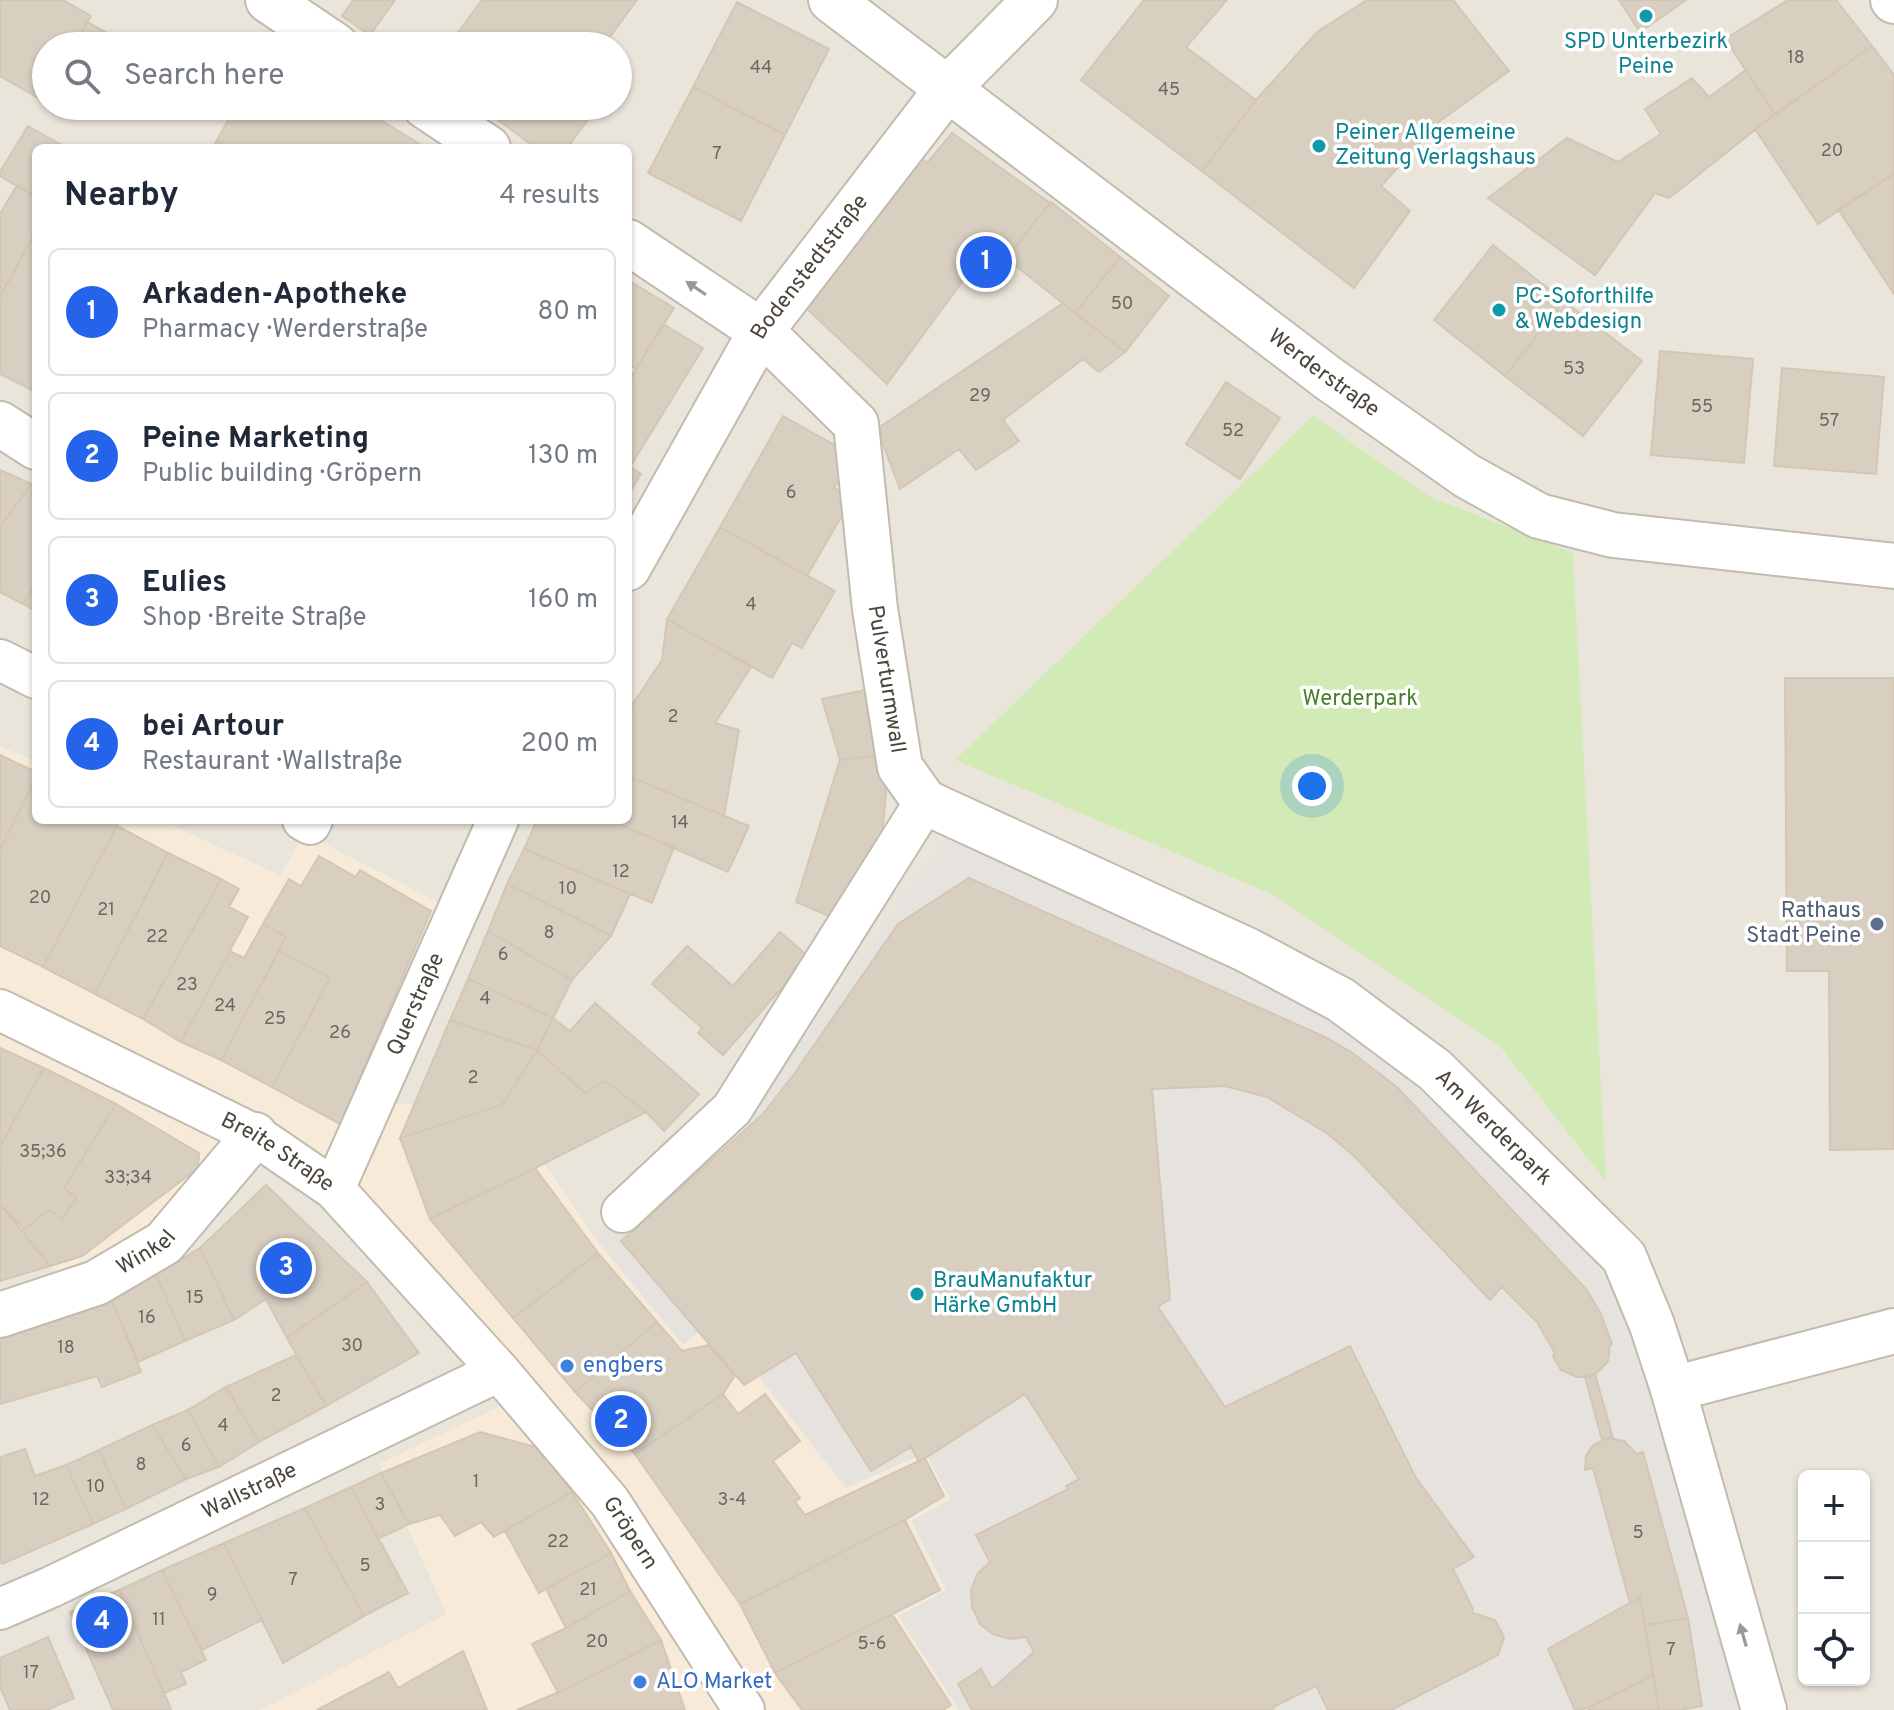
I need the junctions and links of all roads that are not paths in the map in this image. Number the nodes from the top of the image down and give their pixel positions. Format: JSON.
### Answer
{"nodes":[{"id":1,"x":268,"y":0,"type":"edge"},
{"id":2,"x":831,"y":0,"type":"edge"},
{"id":3,"x":1035,"y":0,"type":"edge"},
{"id":4,"x":315,"y":32,"type":"edge"},
{"id":5,"x":948,"y":88,"type":"junction"},
{"id":6,"x":446,"y":120,"type":"edge"},
{"id":7,"x":482,"y":144,"type":"edge"},
{"id":8,"x":632,"y":245,"type":"edge"},
{"id":9,"x":761,"y":331,"type":"junction"},
{"id":10,"x":0,"y":424,"type":"edge"},
{"id":11,"x":32,"y":444,"type":"edge"},
{"id":12,"x":632,"y":561,"type":"edge"},
{"id":13,"x":1894,"y":566,"type":"edge"},
{"id":14,"x":0,"y":660,"type":"edge"},
{"id":15,"x":32,"y":676,"type":"edge"},
{"id":16,"x":925,"y":802,"type":"junction"},
{"id":17,"x":496,"y":824,"type":"edge"},
{"id":18,"x":0,"y":1010,"type":"edge"},
{"id":19,"x":255,"y":1135,"type":"junction"},
{"id":20,"x":334,"y":1189,"type":"junction"},
{"id":21,"x":622,"y":1212,"type":"dead end"},
{"id":22,"x":0,"y":1315,"type":"edge"},
{"id":23,"x":1894,"y":1331,"type":"edge"},
{"id":24,"x":499,"y":1371,"type":"junction"},
{"id":25,"x":1673,"y":1389,"type":"junction"},
{"id":26,"x":0,"y":1609,"type":"edge"},
{"id":27,"x":744,"y":1710,"type":"edge"},
{"id":28,"x":1764,"y":1710,"type":"edge"}],
"edges":[{"from":1,"to":4,"type":"street"},
{"from":2,"to":5,"type":"street","name":"Werderstraße"},
{"from":3,"to":5,"type":"street","name":"Bodenstedtstraße"},
{"from":5,"to":9,"type":"street","name":"Bodenstedtstraße"},
{"from":5,"to":13,"type":"street","name":"Werderstraße"},
{"from":6,"to":7,"type":"street"},
{"from":9,"to":8,"type":"street","name":"Pulverturmwall","one_way":true},
{"from":9,"to":12,"type":"street","name":"Bodenstedtstraße"},
{"from":9,"to":16,"type":"street","name":"Pulverturmwall"},
{"from":10,"to":11,"type":"street"},
{"from":14,"to":15,"type":"street"},
{"from":16,"to":21,"type":"street"},
{"from":16,"to":25,"type":"street","name":"Am Werderpark"},
{"from":17,"to":20,"type":"street","name":"Querstraße"},
{"from":18,"to":19,"type":"street","name":"Breite Straße"},
{"from":19,"to":20,"type":"street","name":"Breite Straße"},
{"from":19,"to":22,"type":"street","name":"Winkel"},
{"from":20,"to":24,"type":"street","name":"Breite Straße"},
{"from":23,"to":25,"type":"street"},
{"from":24,"to":26,"type":"street","name":"Wallstraße"},
{"from":24,"to":27,"type":"street","name":"Gröpern"},
{"from":28,"to":25,"type":"street","name":"Am Werderpark","one_way":true}]}
